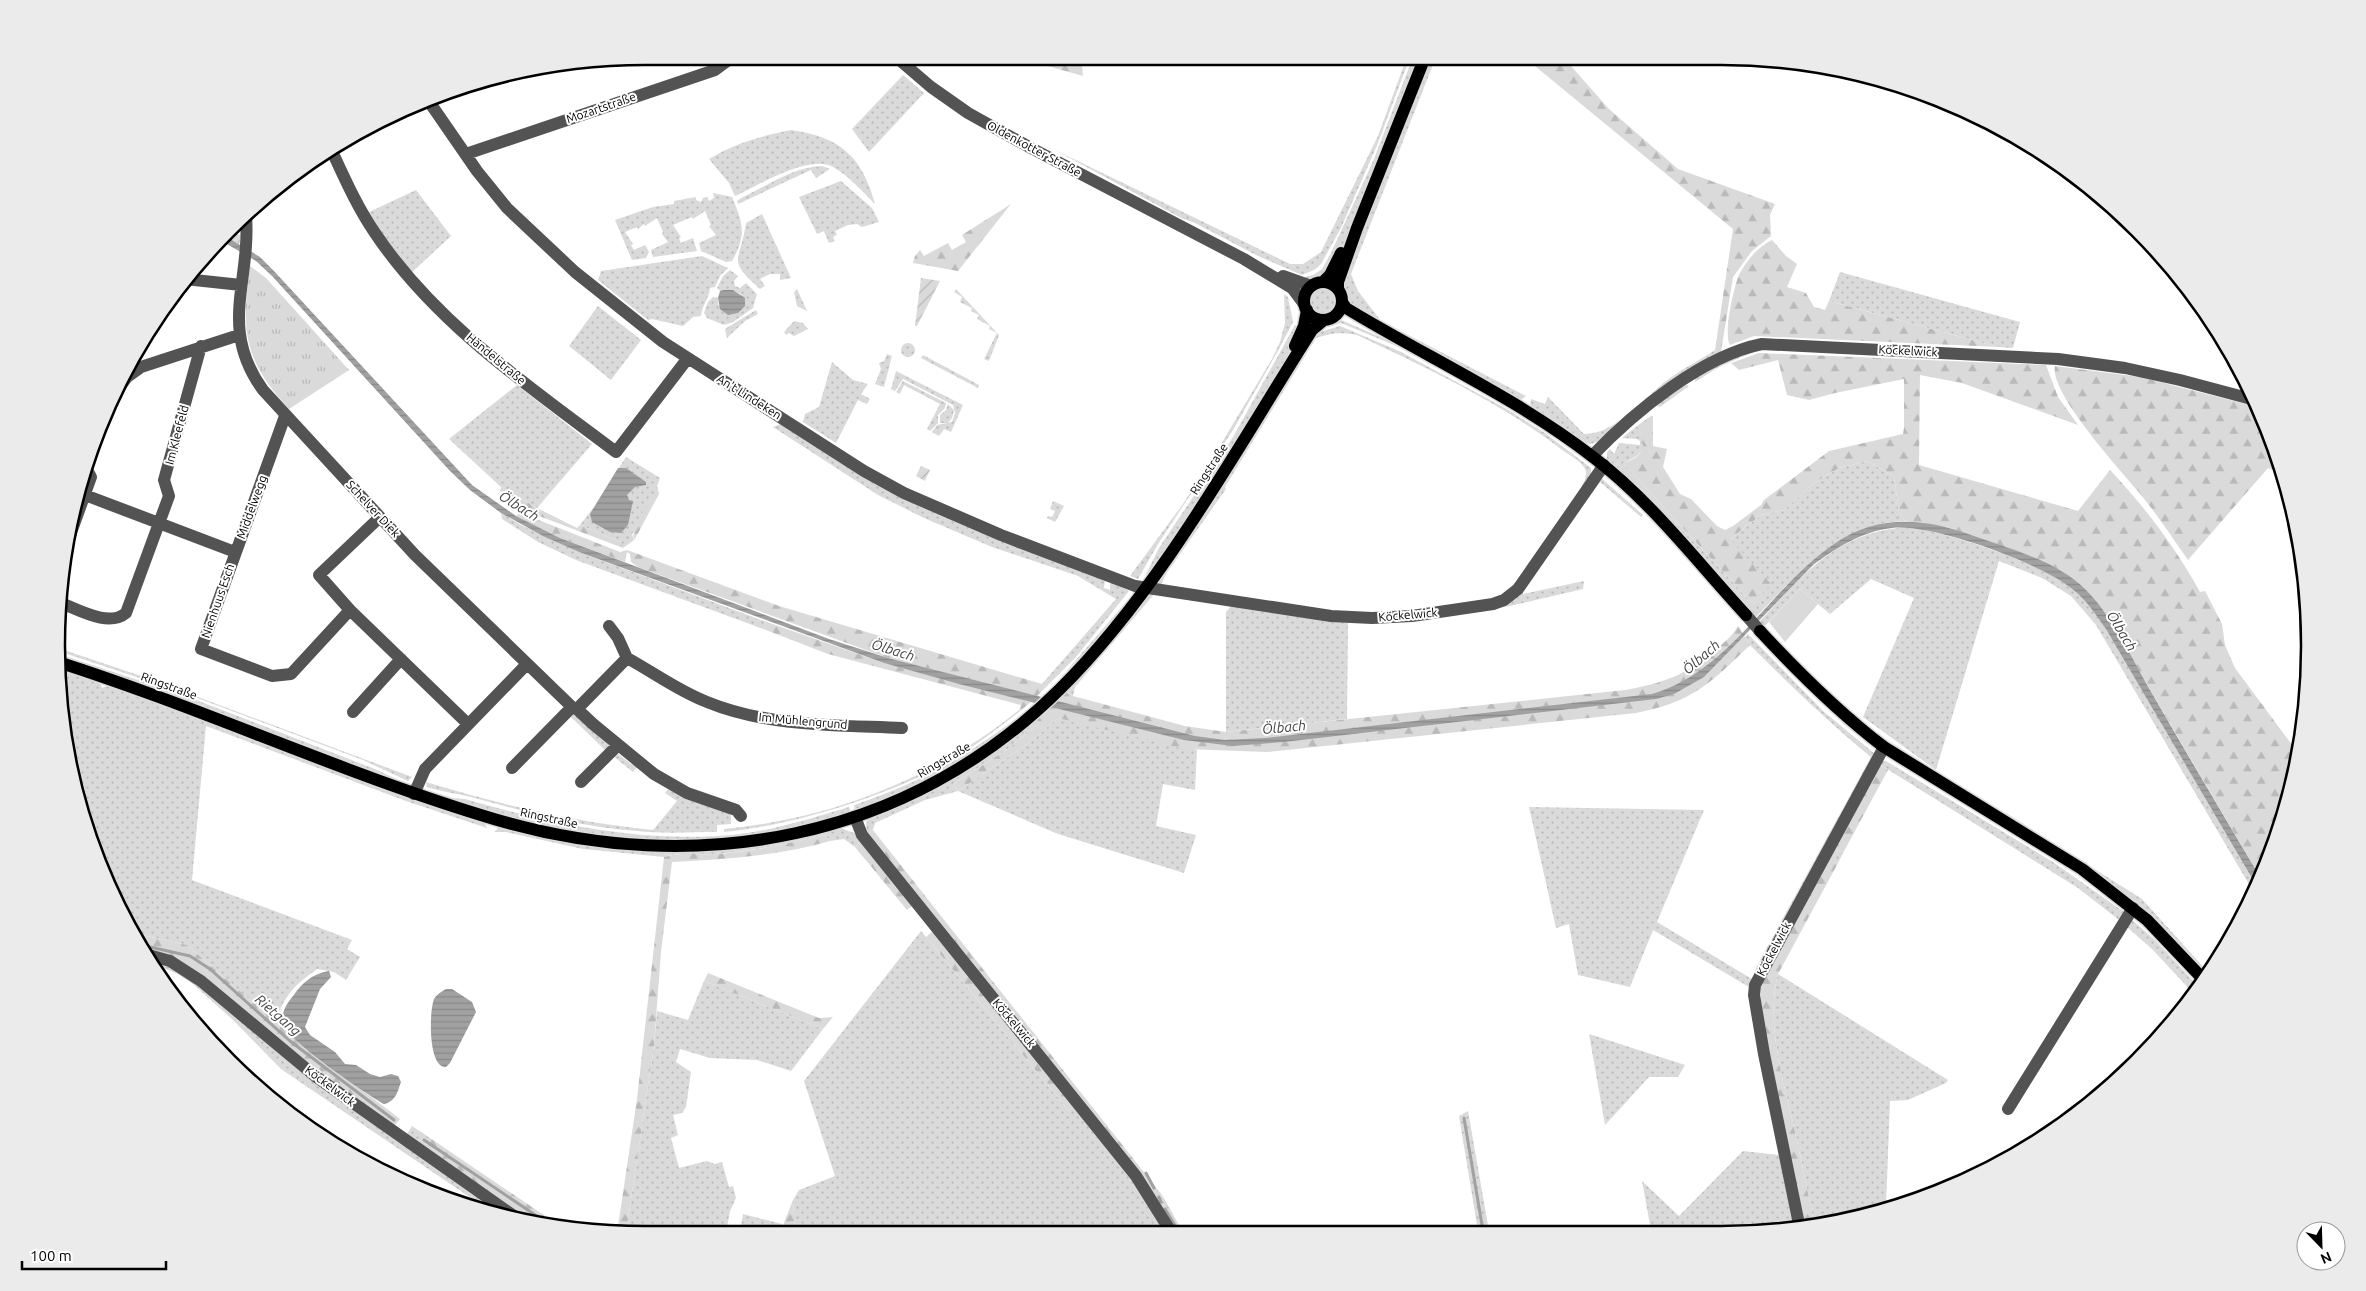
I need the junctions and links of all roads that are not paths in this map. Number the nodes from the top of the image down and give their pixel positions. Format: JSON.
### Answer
{"nodes":[{"id":1,"x":722,"y":65,"type":"edge"},
{"id":2,"x":906,"y":65,"type":"edge"},
{"id":3,"x":1421,"y":65,"type":"edge"},
{"id":4,"x":432,"y":106,"type":"edge"},
{"id":5,"x":466,"y":154,"type":"junction"},
{"id":6,"x":334,"y":156,"type":"edge"},
{"id":7,"x":1368,"y":202,"type":"junction"},
{"id":8,"x":246,"y":225,"type":"edge"},
{"id":9,"x":1244,"y":259,"type":"junction"},
{"id":10,"x":195,"y":280,"type":"edge"},
{"id":11,"x":1324,"y":281,"type":"junction"},
{"id":12,"x":240,"y":285,"type":"junction"},
{"id":13,"x":1311,"y":286,"type":"junction"},
{"id":14,"x":1338,"y":289,"type":"junction"},
{"id":15,"x":1342,"y":302,"type":"junction"},
{"id":16,"x":1305,"y":307,"type":"junction"},
{"id":17,"x":1330,"y":318,"type":"junction"},
{"id":18,"x":239,"y":335,"type":"junction"},
{"id":19,"x":1401,"y":341,"type":"junction"},
{"id":20,"x":201,"y":346,"type":"junction"},
{"id":21,"x":688,"y":358,"type":"junction"},
{"id":22,"x":135,"y":371,"type":"edge"},
{"id":23,"x":1282,"y":378,"type":"junction"},
{"id":24,"x":2245,"y":397,"type":"edge"},
{"id":25,"x":285,"y":416,"type":"junction"},
{"id":26,"x":1592,"y":456,"type":"junction"},
{"id":27,"x":1604,"y":465,"type":"junction"},
{"id":28,"x":91,"y":476,"type":"edge"},
{"id":29,"x":85,"y":495,"type":"joint"},
{"id":30,"x":380,"y":517,"type":"junction"},
{"id":31,"x":160,"y":523,"type":"junction"},
{"id":32,"x":236,"y":552,"type":"junction"},
{"id":33,"x":1145,"y":587,"type":"junction"},
{"id":34,"x":66,"y":605,"type":"edge"},
{"id":35,"x":350,"y":610,"type":"junction"},
{"id":36,"x":1746,"y":615,"type":"joint"},
{"id":37,"x":609,"y":626,"type":"dead end"},
{"id":38,"x":1760,"y":631,"type":"joint"},
{"id":39,"x":626,"y":658,"type":"junction"},
{"id":40,"x":401,"y":659,"type":"junction"},
{"id":41,"x":527,"y":664,"type":"junction"},
{"id":42,"x":66,"y":665,"type":"edge"},
{"id":43,"x":574,"y":708,"type":"junction"},
{"id":44,"x":353,"y":712,"type":"dead end"},
{"id":45,"x":468,"y":724,"type":"junction"},
{"id":46,"x":902,"y":728,"type":"dead end"},
{"id":47,"x":618,"y":745,"type":"junction"},
{"id":48,"x":1884,"y":747,"type":"junction"},
{"id":49,"x":512,"y":768,"type":"dead end"},
{"id":50,"x":581,"y":782,"type":"dead end"},
{"id":51,"x":414,"y":794,"type":"junction"},
{"id":52,"x":741,"y":816,"type":"dead end"},
{"id":53,"x":854,"y":817,"type":"junction"},
{"id":54,"x":2133,"y":908,"type":"junction"},
{"id":55,"x":156,"y":957,"type":"edge"},
{"id":56,"x":2199,"y":974,"type":"edge"},
{"id":57,"x":2008,"y":1109,"type":"dead end"},
{"id":58,"x":502,"y":1208,"type":"edge"},
{"id":59,"x":1798,"y":1221,"type":"edge"},
{"id":60,"x":1167,"y":1226,"type":"edge"}],
"edges":[{"from":1,"to":5,"type":"street","name":"Mozartstraße"},
{"from":2,"to":9,"type":"street","name":"Oldenkotter Straße"},
{"from":3,"to":7,"type":"main road"},
{"from":4,"to":5,"type":"street","name":"An't Lindeken"},
{"from":5,"to":21,"type":"street","name":"An't Lindeken"},
{"from":6,"to":21,"type":"street","name":"Händelstraße"},
{"from":7,"to":11,"type":"main road"},
{"from":7,"to":14,"type":"main road"},
{"from":8,"to":12,"type":"street","name":"Schelver Diek"},
{"from":9,"to":13,"type":"street"},
{"from":9,"to":16,"type":"street"},
{"from":10,"to":12,"type":"street"},
{"from":11,"to":13,"type":"main road"},
{"from":11,"to":14,"type":"main road"},
{"from":12,"to":18,"type":"street","name":"Schelver Diek"},
{"from":13,"to":16,"type":"main road"},
{"from":14,"to":15,"type":"main road"},
{"from":15,"to":17,"type":"main road"},
{"from":15,"to":19,"type":"main road"},
{"from":16,"to":17,"type":"main road"},
{"from":16,"to":23,"type":"main road","name":"Ringstraße"},
{"from":17,"to":19,"type":"main road"},
{"from":17,"to":23,"type":"main road","name":"Ringstraße"},
{"from":18,"to":20,"type":"street"},
{"from":18,"to":25,"type":"street","name":"Schelver Diek"},
{"from":19,"to":26,"type":"main road"},
{"from":20,"to":22,"type":"street"},
{"from":20,"to":31,"type":"street","name":"Im Kleefeld"},
{"from":21,"to":33,"type":"street","name":"An't Lindeken"},
{"from":23,"to":33,"type":"main road","name":"Ringstraße"},
{"from":24,"to":26,"type":"street","name":"Köckelwick"},
{"from":25,"to":30,"type":"street","name":"Schelver Diek"},
{"from":25,"to":32,"type":"street","name":"Middelwegg"},
{"from":26,"to":27,"type":"main road"},
{"from":27,"to":33,"type":"street","name":"Köckelwick"},
{"from":27,"to":36,"type":"main road"},
{"from":28,"to":29,"type":"street"},
{"from":29,"to":31,"type":"street","name":"Middelwegg"},
{"from":30,"to":35,"type":"street"},
{"from":30,"to":41,"type":"street","name":"Schelver Diek"},
{"from":31,"to":32,"type":"street","name":"Middelwegg"},
{"from":31,"to":34,"type":"street"},
{"from":32,"to":35,"type":"street","name":"Nienhuus Esch"},
{"from":33,"to":53,"type":"main road","name":"Ringstraße"},
{"from":35,"to":40,"type":"street"},
{"from":36,"to":38,"type":"street"},
{"from":37,"to":39,"type":"street"},
{"from":38,"to":48,"type":"main road"},
{"from":39,"to":43,"type":"street"},
{"from":39,"to":46,"type":"street","name":"Im Mühlengrund"},
{"from":40,"to":44,"type":"street"},
{"from":40,"to":45,"type":"street"},
{"from":41,"to":43,"type":"street","name":"Schelver Diek"},
{"from":41,"to":45,"type":"street"},
{"from":42,"to":51,"type":"main road","name":"Ringstraße"},
{"from":43,"to":47,"type":"street","name":"Schelver Diek"},
{"from":43,"to":49,"type":"street"},
{"from":45,"to":51,"type":"street"},
{"from":47,"to":50,"type":"street"},
{"from":47,"to":52,"type":"street","name":"Schelver Diek"},
{"from":48,"to":54,"type":"main road"},
{"from":48,"to":59,"type":"street","name":"Köckelwick"},
{"from":51,"to":53,"type":"main road","name":"Ringstraße"},
{"from":53,"to":60,"type":"street","name":"Köckelwick"},
{"from":54,"to":56,"type":"main road"},
{"from":54,"to":57,"type":"street"},
{"from":55,"to":58,"type":"street","name":"Köckelwick"}]}
